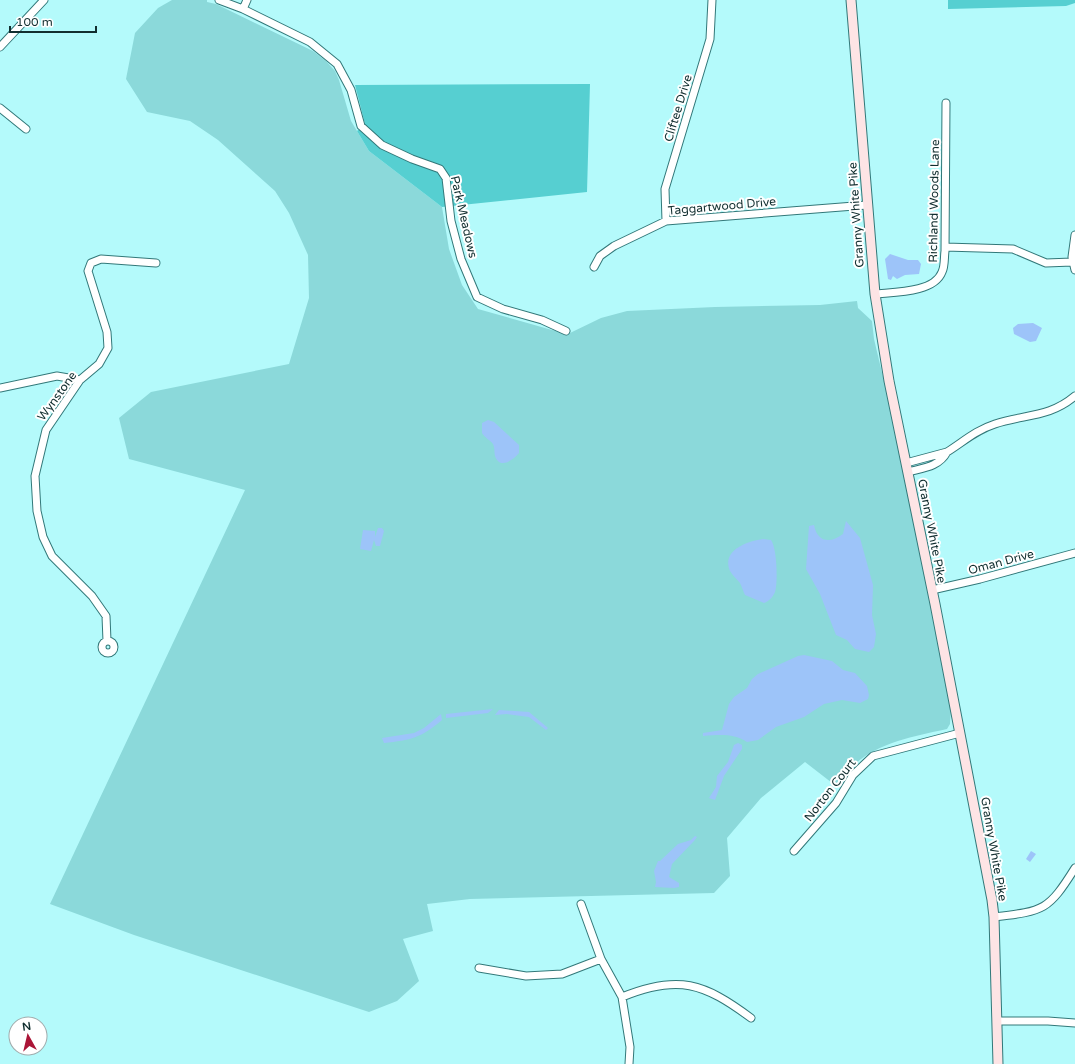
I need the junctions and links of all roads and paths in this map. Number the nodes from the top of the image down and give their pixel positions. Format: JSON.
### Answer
{"nodes":[{"id":1,"x":44,"y":0,"type":"edge"},
{"id":2,"x":219,"y":0,"type":"edge"},
{"id":3,"x":247,"y":0,"type":"edge"},
{"id":4,"x":712,"y":0,"type":"edge"},
{"id":5,"x":851,"y":0,"type":"edge"},
{"id":6,"x":243,"y":9,"type":"junction"},
{"id":7,"x":0,"y":47,"type":"edge"},
{"id":8,"x":946,"y":103,"type":"dead end"},
{"id":9,"x":0,"y":108,"type":"edge"},
{"id":10,"x":26,"y":129,"type":"dead end"},
{"id":11,"x":867,"y":206,"type":"junction"},
{"id":12,"x":666,"y":221,"type":"junction"},
{"id":13,"x":1075,"y":235,"type":"edge"},
{"id":14,"x":945,"y":247,"type":"junction"},
{"id":15,"x":1072,"y":262,"type":"junction"},
{"id":16,"x":156,"y":263,"type":"dead end"},
{"id":17,"x":594,"y":267,"type":"dead end"},
{"id":18,"x":1075,"y":270,"type":"edge"},
{"id":19,"x":874,"y":294,"type":"junction"},
{"id":20,"x":566,"y":331,"type":"dead end"},
{"id":21,"x":80,"y":380,"type":"junction"},
{"id":22,"x":0,"y":388,"type":"edge"},
{"id":23,"x":1075,"y":396,"type":"edge"},
{"id":24,"x":907,"y":467,"type":"junction"},
{"id":25,"x":1075,"y":553,"type":"edge"},
{"id":26,"x":932,"y":590,"type":"junction"},
{"id":27,"x":108,"y":641,"type":"dead end"},
{"id":28,"x":960,"y":733,"type":"junction"},
{"id":29,"x":794,"y":851,"type":"dead end"},
{"id":30,"x":1075,"y":868,"type":"edge"},
{"id":31,"x":581,"y":904,"type":"dead end"},
{"id":32,"x":994,"y":917,"type":"junction"},
{"id":33,"x":602,"y":959,"type":"junction"},
{"id":34,"x":479,"y":968,"type":"dead end"},
{"id":35,"x":622,"y":997,"type":"junction"},
{"id":36,"x":751,"y":1018,"type":"dead end"},
{"id":37,"x":998,"y":1021,"type":"junction"},
{"id":38,"x":1075,"y":1023,"type":"edge"},
{"id":39,"x":629,"y":1064,"type":"edge"},
{"id":40,"x":998,"y":1064,"type":"edge"}],
"edges":[{"from":1,"to":7,"type":"street"},
{"from":2,"to":6,"type":"street","name":"Park Meadows"},
{"from":3,"to":6,"type":"street"},
{"from":4,"to":12,"type":"street","name":"Cliftee Drive"},
{"from":5,"to":11,"type":"main road","name":"Granny White Pike"},
{"from":6,"to":20,"type":"street","name":"Park Meadows"},
{"from":8,"to":14,"type":"street","name":"Richland Woods Lane"},
{"from":9,"to":10,"type":"street"},
{"from":11,"to":12,"type":"street","name":"Taggartwood Drive"},
{"from":11,"to":19,"type":"main road","name":"Granny White Pike"},
{"from":12,"to":17,"type":"street","name":"Taggartwood Drive"},
{"from":13,"to":15,"type":"street"},
{"from":14,"to":15,"type":"street"},
{"from":14,"to":19,"type":"street","name":"Richland Woods Lane"},
{"from":15,"to":18,"type":"street"},
{"from":16,"to":21,"type":"street","name":"Wynstone"},
{"from":19,"to":24,"type":"main road","name":"Granny White Pike"},
{"from":21,"to":22,"type":"street"},
{"from":21,"to":27,"type":"street","name":"Wynstone"},
{"from":23,"to":24,"type":"street"},
{"from":24,"to":26,"type":"main road","name":"Granny White Pike"},
{"from":25,"to":26,"type":"street","name":"Oman Drive"},
{"from":26,"to":28,"type":"main road","name":"Granny White Pike"},
{"from":28,"to":29,"type":"street","name":"Norton Court"},
{"from":28,"to":32,"type":"main road","name":"Granny White Pike"},
{"from":30,"to":32,"type":"street"},
{"from":31,"to":33,"type":"street"},
{"from":32,"to":37,"type":"main road","name":"Granny White Pike"},
{"from":33,"to":34,"type":"street"},
{"from":33,"to":35,"type":"street"},
{"from":35,"to":36,"type":"street"},
{"from":35,"to":39,"type":"street"},
{"from":37,"to":38,"type":"street"},
{"from":37,"to":40,"type":"main road","name":"Granny White Pike"}]}
